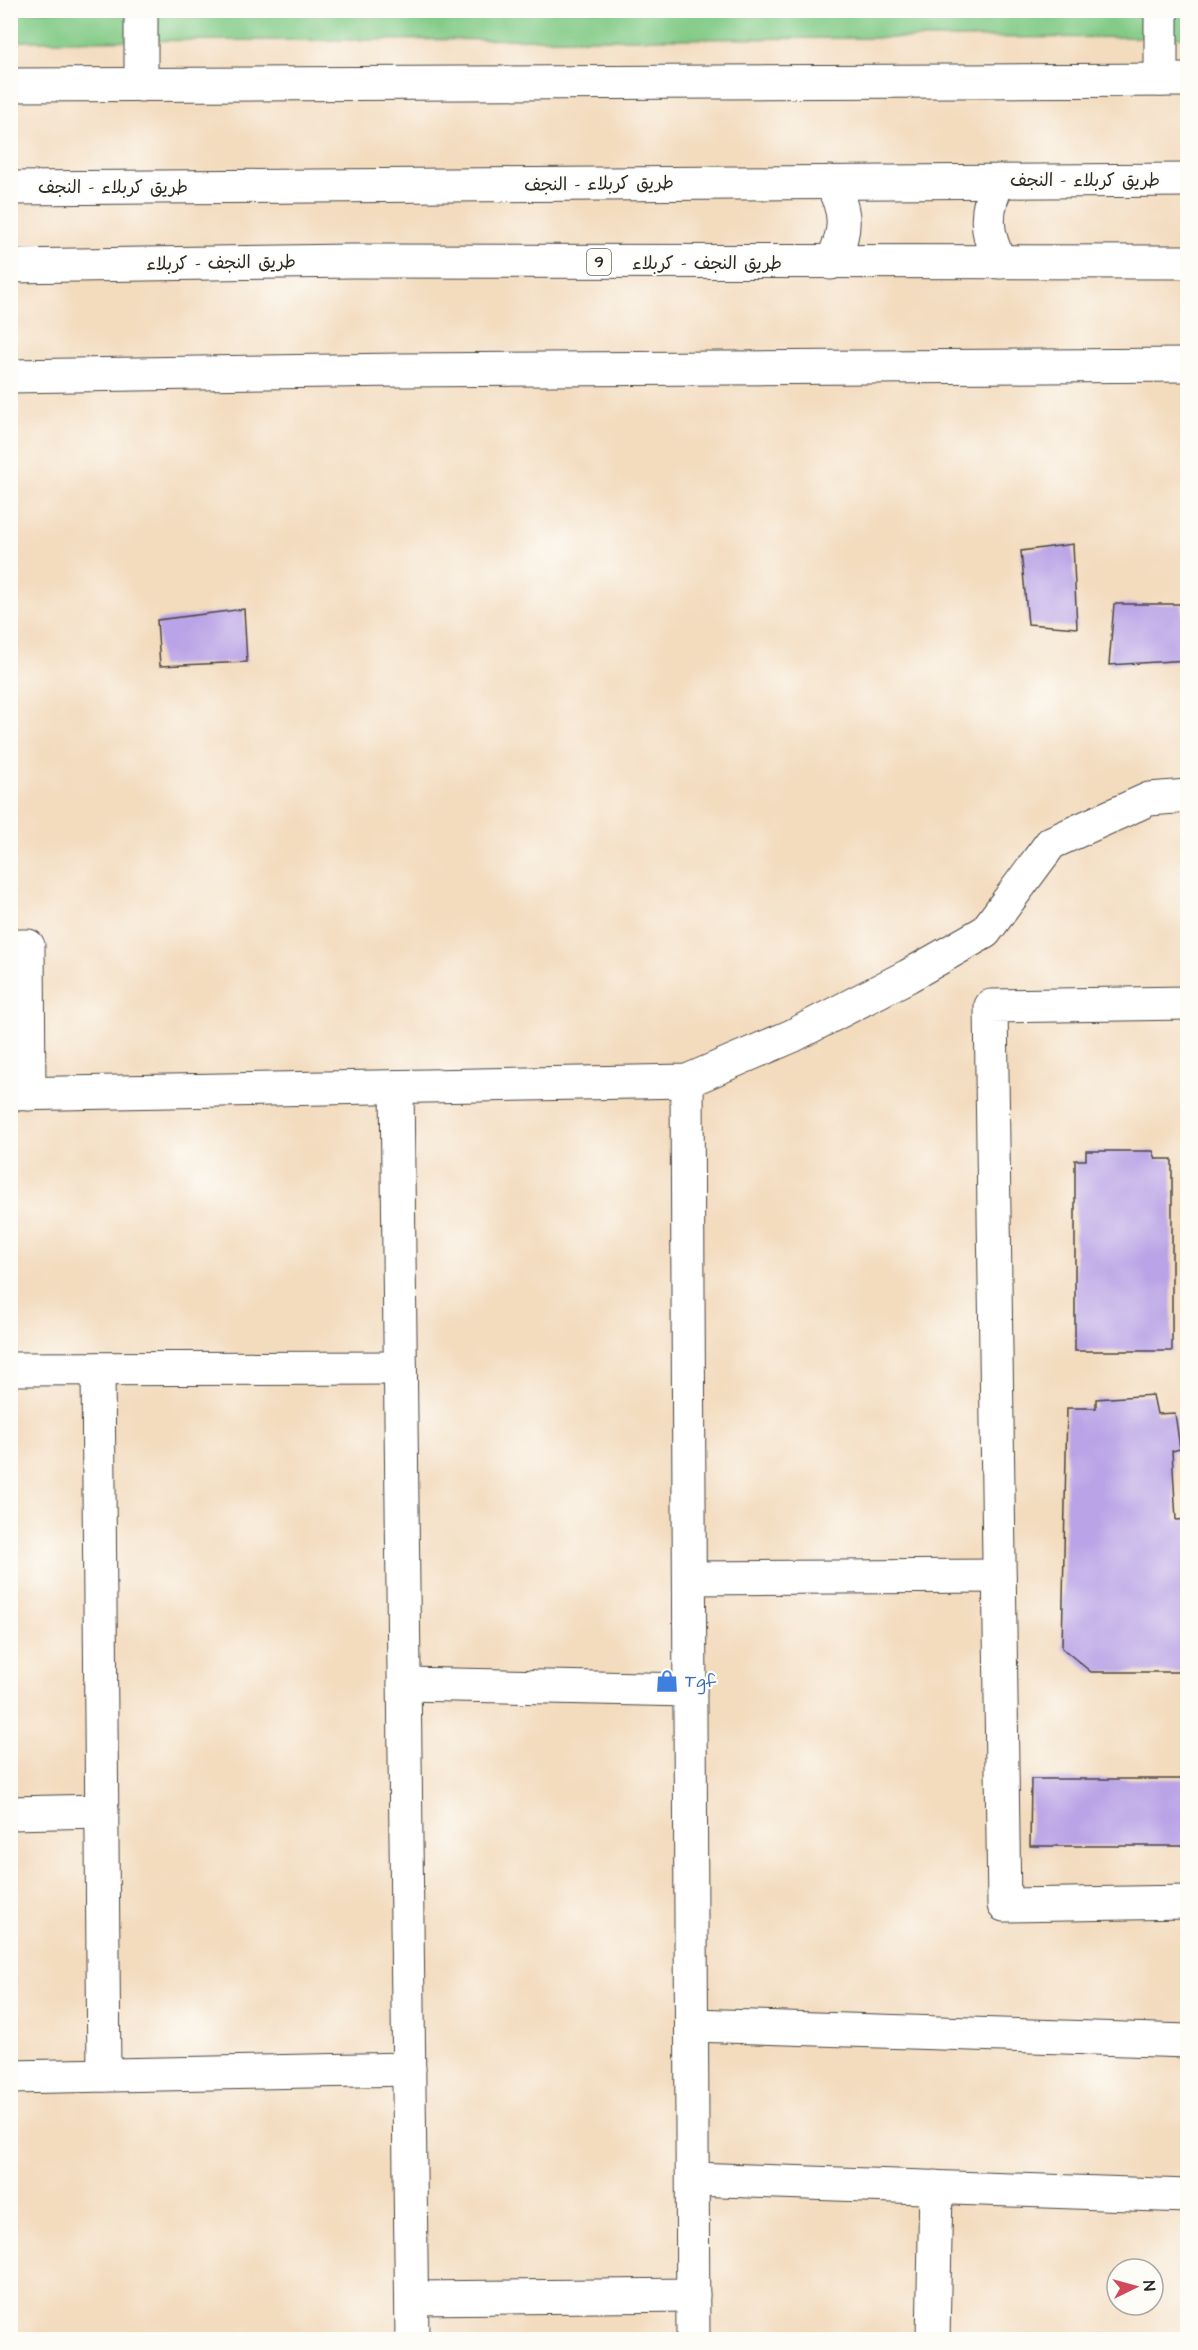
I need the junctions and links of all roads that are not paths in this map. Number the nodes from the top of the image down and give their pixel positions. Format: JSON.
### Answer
{"nodes":[{"id":1,"x":141,"y":10,"type":"edge"},
{"id":2,"x":1161,"y":10,"type":"edge"},
{"id":3,"x":1174,"y":80,"type":"edge"},
{"id":4,"x":10,"y":85,"type":"edge"},
{"id":5,"x":141,"y":85,"type":"junction"},
{"id":6,"x":1188,"y":180,"type":"edge"},
{"id":7,"x":999,"y":181,"type":"junction"},
{"id":8,"x":830,"y":182,"type":"junction"},
{"id":9,"x":10,"y":188,"type":"edge"},
{"id":10,"x":1000,"y":262,"type":"junction"},
{"id":11,"x":1188,"y":262,"type":"edge"},
{"id":12,"x":831,"y":263,"type":"junction"},
{"id":13,"x":10,"y":266,"type":"edge"},
{"id":14,"x":1188,"y":365,"type":"edge"},
{"id":15,"x":10,"y":376,"type":"edge"},
{"id":16,"x":1188,"y":796,"type":"edge"},
{"id":17,"x":10,"y":946,"type":"edge"},
{"id":18,"x":1188,"y":1003,"type":"edge"},
{"id":19,"x":687,"y":1081,"type":"junction"},
{"id":20,"x":397,"y":1087,"type":"junction"},
{"id":21,"x":20,"y":1094,"type":"edge"},
{"id":22,"x":400,"y":1368,"type":"junction"},
{"id":23,"x":10,"y":1369,"type":"edge"},
{"id":24,"x":98,"y":1369,"type":"junction"},
{"id":25,"x":999,"y":1576,"type":"junction"},
{"id":26,"x":690,"y":1578,"type":"junction"},
{"id":27,"x":404,"y":1684,"type":"junction"},
{"id":28,"x":690,"y":1690,"type":"junction"},
{"id":29,"x":102,"y":1811,"type":"junction"},
{"id":30,"x":10,"y":1813,"type":"edge"},
{"id":31,"x":1188,"y":1902,"type":"edge"},
{"id":32,"x":692,"y":2025,"type":"junction"},
{"id":33,"x":1188,"y":2041,"type":"edge"},
{"id":34,"x":409,"y":2069,"type":"junction"},
{"id":35,"x":104,"y":2075,"type":"junction"},
{"id":36,"x":10,"y":2077,"type":"edge"},
{"id":37,"x":693,"y":2179,"type":"junction"},
{"id":38,"x":936,"y":2187,"type":"junction"},
{"id":39,"x":1188,"y":2196,"type":"edge"},
{"id":40,"x":693,"y":2295,"type":"junction"},
{"id":41,"x":412,"y":2298,"type":"junction"},
{"id":42,"x":412,"y":2340,"type":"edge"},
{"id":43,"x":693,"y":2340,"type":"edge"},
{"id":44,"x":933,"y":2340,"type":"edge"}],
"edges":[{"from":1,"to":5,"type":"main road"},
{"from":2,"to":3,"type":"main road"},
{"from":3,"to":5,"type":"main road"},
{"from":4,"to":5,"type":"main road"},
{"from":6,"to":7,"type":"main road","name":"طريق کربلاء - النجف"},
{"from":7,"to":8,"type":"main road","name":"طريق کربلاء - النجف"},
{"from":7,"to":10,"type":"main road"},
{"from":8,"to":9,"type":"main road","name":"طريق کربلاء - النجف"},
{"from":8,"to":12,"type":"main road"},
{"from":10,"to":11,"type":"main road","name":"طريق النجف - کربلاء","number":"9"},
{"from":10,"to":12,"type":"main road","name":"طريق النجف - کربلاء","number":"9"},
{"from":12,"to":13,"type":"main road","name":"طريق النجف - کربلاء","number":"9"},
{"from":14,"to":15,"type":"main road"},
{"from":16,"to":19,"type":"main road"},
{"from":17,"to":21,"type":"main road"},
{"from":18,"to":25,"type":"main road"},
{"from":19,"to":20,"type":"main road"},
{"from":19,"to":26,"type":"main road"},
{"from":20,"to":21,"type":"main road"},
{"from":20,"to":22,"type":"main road"},
{"from":22,"to":24,"type":"main road"},
{"from":22,"to":27,"type":"main road"},
{"from":23,"to":24,"type":"main road"},
{"from":24,"to":29,"type":"main road"},
{"from":25,"to":26,"type":"main road"},
{"from":25,"to":31,"type":"main road"},
{"from":26,"to":28,"type":"main road"},
{"from":27,"to":28,"type":"main road"},
{"from":27,"to":34,"type":"main road"},
{"from":28,"to":32,"type":"main road"},
{"from":29,"to":30,"type":"main road"},
{"from":29,"to":35,"type":"main road"},
{"from":32,"to":33,"type":"main road"},
{"from":32,"to":37,"type":"main road"},
{"from":34,"to":35,"type":"main road"},
{"from":34,"to":41,"type":"main road"},
{"from":35,"to":36,"type":"main road"},
{"from":37,"to":38,"type":"main road"},
{"from":37,"to":40,"type":"main road"},
{"from":38,"to":39,"type":"main road"},
{"from":38,"to":44,"type":"main road"},
{"from":40,"to":41,"type":"main road"},
{"from":40,"to":43,"type":"main road"},
{"from":41,"to":42,"type":"main road"}]}
